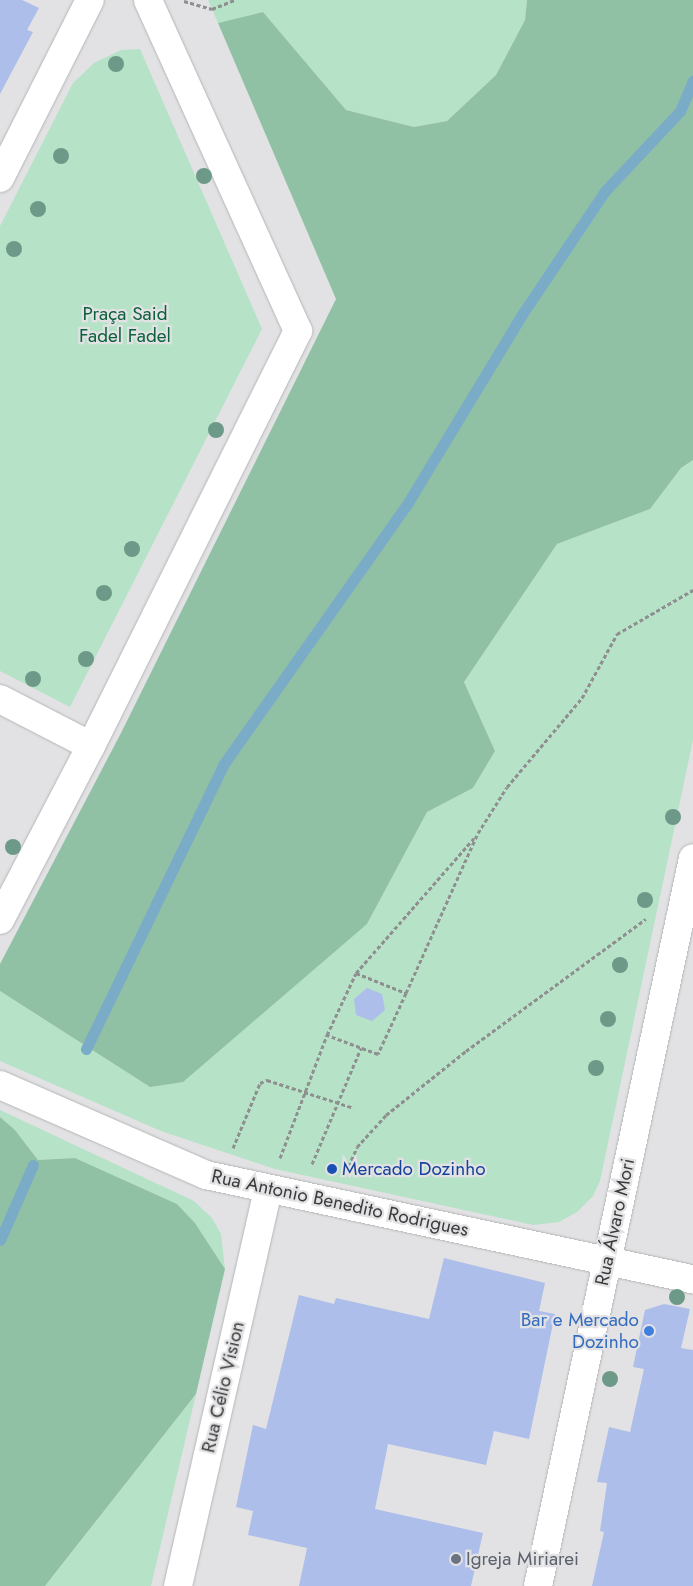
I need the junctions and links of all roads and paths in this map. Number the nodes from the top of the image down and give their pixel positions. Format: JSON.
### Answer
{"nodes":[{"id":1,"x":90,"y":0,"type":"edge"},
{"id":2,"x":234,"y":0,"type":"edge"},
{"id":3,"x":150,"y":5,"type":"edge"},
{"id":4,"x":0,"y":178,"type":"edge"},
{"id":5,"x":693,"y":590,"type":"edge"},
{"id":6,"x":0,"y":699,"type":"edge"},
{"id":7,"x":91,"y":746,"type":"junction"},
{"id":8,"x":478,"y":833,"type":"junction"},
{"id":9,"x":693,"y":858,"type":"edge"},
{"id":10,"x":684,"y":899,"type":"junction"},
{"id":11,"x":0,"y":920,"type":"edge"},
{"id":12,"x":356,"y":973,"type":"junction"},
{"id":13,"x":406,"y":992,"type":"junction"},
{"id":14,"x":327,"y":1035,"type":"junction"},
{"id":15,"x":361,"y":1048,"type":"junction"},
{"id":16,"x":0,"y":1085,"type":"edge"},
{"id":17,"x":305,"y":1092,"type":"junction"},
{"id":18,"x":338,"y":1102,"type":"junction"},
{"id":19,"x":354,"y":1108,"type":"dead end"},
{"id":20,"x":231,"y":1150,"type":"dead end"},
{"id":21,"x":309,"y":1172,"type":"dead end"},
{"id":22,"x":342,"y":1179,"type":"dead end"},
{"id":23,"x":268,"y":1189,"type":"junction"},
{"id":24,"x":607,"y":1260,"type":"junction"},
{"id":25,"x":693,"y":1279,"type":"edge"},
{"id":26,"x":178,"y":1586,"type":"edge"},
{"id":27,"x":538,"y":1586,"type":"edge"}],
"edges":[{"from":1,"to":4,"type":"street"},
{"from":2,"to":3,"type":"path"},
{"from":3,"to":7,"type":"street"},
{"from":5,"to":8,"type":"path"},
{"from":6,"to":7,"type":"street"},
{"from":7,"to":11,"type":"street"},
{"from":8,"to":12,"type":"path"},
{"from":8,"to":13,"type":"path"},
{"from":9,"to":10,"type":"street","name":"Rua Álvaro Mori"},
{"from":10,"to":22,"type":"path"},
{"from":10,"to":24,"type":"street","name":"Rua Álvaro Mori"},
{"from":12,"to":13,"type":"path"},
{"from":12,"to":14,"type":"path"},
{"from":13,"to":15,"type":"path"},
{"from":14,"to":15,"type":"path"},
{"from":14,"to":17,"type":"path"},
{"from":15,"to":18,"type":"path"},
{"from":16,"to":23,"type":"street","name":"Rua Antonio Benedito Rodrigues"},
{"from":17,"to":18,"type":"path"},
{"from":17,"to":20,"type":"path"},
{"from":17,"to":23,"type":"path"},
{"from":18,"to":19,"type":"path"},
{"from":18,"to":21,"type":"path"},
{"from":23,"to":24,"type":"street","name":"Rua Antonio Benedito Rodrigues"},
{"from":23,"to":26,"type":"street","name":"Rua Célio Vision"},
{"from":24,"to":25,"type":"street","name":"Rua Antonio Benedito Rodrigues"},
{"from":24,"to":27,"type":"street","name":"Rua Álvaro Mori"}]}
